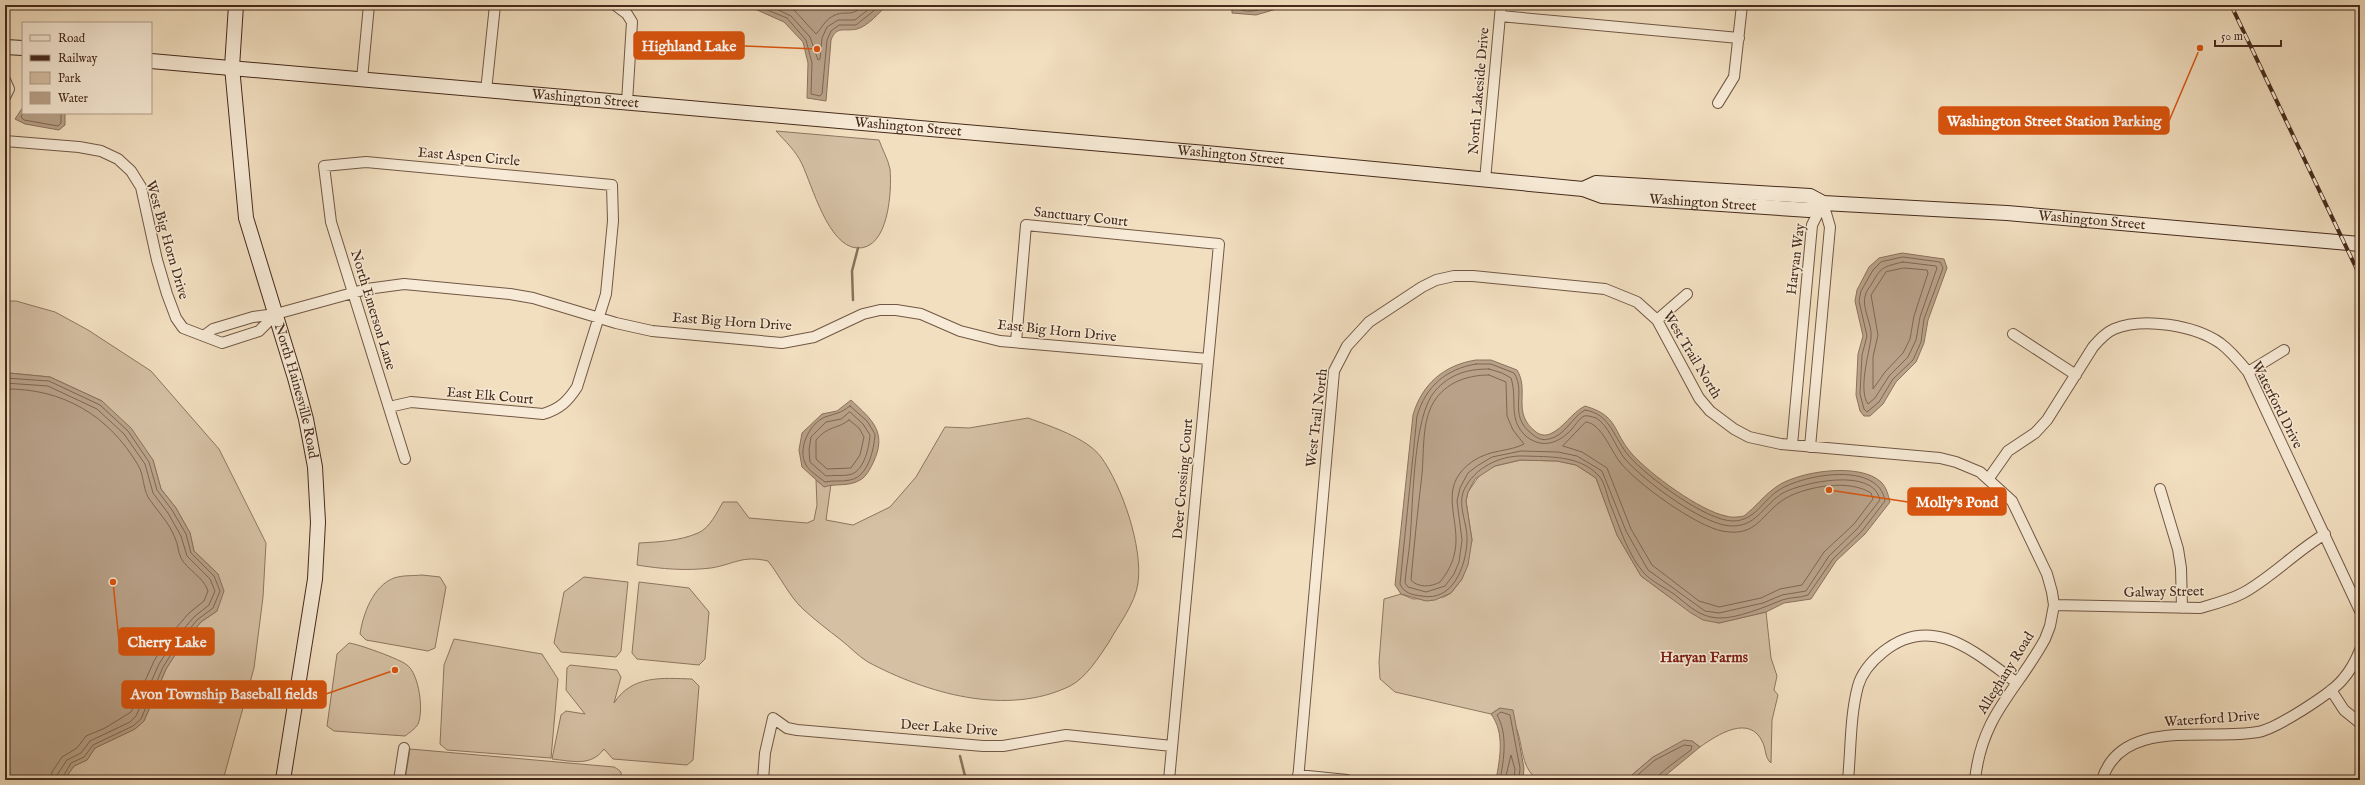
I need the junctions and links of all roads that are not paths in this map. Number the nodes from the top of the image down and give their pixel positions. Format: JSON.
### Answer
{"nodes":[{"id":1,"x":236,"y":5,"type":"edge"},
{"id":2,"x":369,"y":5,"type":"edge"},
{"id":3,"x":495,"y":5,"type":"edge"},
{"id":4,"x":615,"y":5,"type":"edge"},
{"id":5,"x":1501,"y":5,"type":"edge"},
{"id":6,"x":1742,"y":5,"type":"edge"},
{"id":7,"x":1500,"y":16,"type":"junction"},
{"id":8,"x":1739,"y":38,"type":"junction"},
{"id":9,"x":5,"y":47,"type":"edge"},
{"id":10,"x":22,"y":48,"type":"edge"},
{"id":11,"x":152,"y":61,"type":"edge"},
{"id":12,"x":232,"y":67,"type":"junction"},
{"id":13,"x":362,"y":79,"type":"junction"},
{"id":14,"x":5,"y":80,"type":"edge"},
{"id":15,"x":486,"y":91,"type":"junction"},
{"id":16,"x":5,"y":97,"type":"edge"},
{"id":17,"x":627,"y":102,"type":"junction"},
{"id":18,"x":1718,"y":103,"type":"dead end"},
{"id":19,"x":5,"y":141,"type":"edge"},
{"id":20,"x":324,"y":166,"type":"joint"},
{"id":21,"x":1485,"y":180,"type":"junction"},
{"id":22,"x":612,"y":185,"type":"joint"},
{"id":23,"x":1823,"y":203,"type":"junction"},
{"id":24,"x":1155,"y":238,"type":"joint"},
{"id":25,"x":2360,"y":244,"type":"edge"},
{"id":26,"x":352,"y":293,"type":"junction"},
{"id":27,"x":1687,"y":294,"type":"dead end"},
{"id":28,"x":276,"y":314,"type":"junction"},
{"id":29,"x":599,"y":318,"type":"junction"},
{"id":30,"x":1657,"y":320,"type":"junction"},
{"id":31,"x":2013,"y":334,"type":"dead end"},
{"id":32,"x":205,"y":335,"type":"junction"},
{"id":33,"x":1016,"y":342,"type":"junction"},
{"id":34,"x":2284,"y":350,"type":"dead end"},
{"id":35,"x":1208,"y":360,"type":"junction"},
{"id":36,"x":2248,"y":372,"type":"junction"},
{"id":37,"x":2076,"y":375,"type":"junction"},
{"id":38,"x":389,"y":407,"type":"junction"},
{"id":39,"x":1801,"y":446,"type":"junction"},
{"id":40,"x":405,"y":459,"type":"dead end"},
{"id":41,"x":1989,"y":478,"type":"junction"},
{"id":42,"x":2160,"y":489,"type":"dead end"},
{"id":43,"x":2325,"y":534,"type":"junction"},
{"id":44,"x":2054,"y":605,"type":"junction"},
{"id":45,"x":2182,"y":608,"type":"junction"},
{"id":46,"x":2360,"y":611,"type":"edge"},
{"id":47,"x":2360,"y":650,"type":"edge"},
{"id":48,"x":2016,"y":682,"type":"junction"},
{"id":49,"x":2331,"y":690,"type":"junction"},
{"id":50,"x":2360,"y":723,"type":"edge"},
{"id":51,"x":1172,"y":746,"type":"junction"},
{"id":52,"x":404,"y":748,"type":"dead end"},
{"id":53,"x":1298,"y":778,"type":"edge"},
{"id":54,"x":283,"y":780,"type":"edge"},
{"id":55,"x":399,"y":780,"type":"edge"},
{"id":56,"x":763,"y":780,"type":"edge"},
{"id":57,"x":1169,"y":780,"type":"edge"},
{"id":58,"x":1347,"y":780,"type":"edge"},
{"id":59,"x":1848,"y":780,"type":"edge"},
{"id":60,"x":1976,"y":780,"type":"edge"},
{"id":61,"x":2102,"y":780,"type":"edge"}],
"edges":[{"from":1,"to":12,"type":"main road","name":"North Hainesville Road"},
{"from":2,"to":13,"type":"street"},
{"from":3,"to":15,"type":"street"},
{"from":4,"to":17,"type":"street"},
{"from":5,"to":7,"type":"street","name":"North Lakeside Drive"},
{"from":6,"to":8,"type":"street"},
{"from":7,"to":8,"type":"street"},
{"from":7,"to":21,"type":"street","name":"North Lakeside Drive"},
{"from":8,"to":18,"type":"street"},
{"from":9,"to":10,"type":"main road"},
{"from":11,"to":12,"type":"main road","name":"Washington Street"},
{"from":12,"to":13,"type":"main road","name":"Washington Street"},
{"from":12,"to":28,"type":"main road","name":"North Hainesville Road"},
{"from":13,"to":15,"type":"main road","name":"Washington Street"},
{"from":14,"to":16,"type":"street"},
{"from":15,"to":17,"type":"main road","name":"Washington Street"},
{"from":17,"to":21,"type":"main road","name":"Washington Street"},
{"from":19,"to":32,"type":"street","name":"West Big Horn Drive"},
{"from":20,"to":22,"type":"street","name":"East Aspen Circle"},
{"from":20,"to":26,"type":"street","name":"North Emerson Lane"},
{"from":21,"to":23,"type":"main road","name":"Washington Street"},
{"from":22,"to":29,"type":"street","name":"East Elk Court"},
{"from":23,"to":25,"type":"main road","name":"Washington Street"},
{"from":23,"to":39,"type":"street","name":"Haryan Way"},
{"from":23,"to":39,"type":"street","name":"Haryan Way"},
{"from":24,"to":33,"type":"street","name":"Sanctuary Court"},
{"from":24,"to":35,"type":"street","name":"Deer Crossing Court"},
{"from":26,"to":28,"type":"street","name":"East Big Horn Drive"},
{"from":26,"to":29,"type":"street","name":"East Big Horn Drive"},
{"from":26,"to":38,"type":"street","name":"North Emerson Lane"},
{"from":27,"to":30,"type":"street"},
{"from":28,"to":32,"type":"street"},
{"from":28,"to":32,"type":"street","name":"West Big Horn Drive"},
{"from":28,"to":54,"type":"main road","name":"North Hainesville Road"},
{"from":29,"to":33,"type":"street","name":"East Big Horn Drive"},
{"from":29,"to":38,"type":"street","name":"East Elk Court"},
{"from":30,"to":39,"type":"street","name":"West Trail North"},
{"from":30,"to":53,"type":"street","name":"West Trail North"},
{"from":31,"to":37,"type":"street"},
{"from":33,"to":35,"type":"street","name":"East Big Horn Drive"},
{"from":34,"to":36,"type":"street"},
{"from":35,"to":51,"type":"street","name":"Deer Crossing Court"},
{"from":36,"to":37,"type":"street","name":"Waterford Drive"},
{"from":36,"to":43,"type":"street","name":"Waterford Drive"},
{"from":37,"to":41,"type":"street","name":"Waterford Drive"},
{"from":38,"to":40,"type":"street","name":"North Emerson Lane"},
{"from":39,"to":41,"type":"street","name":"Alleghany Road"},
{"from":41,"to":44,"type":"street","name":"Alleghany Road"},
{"from":42,"to":45,"type":"street"},
{"from":43,"to":45,"type":"street","name":"Galway Street"},
{"from":43,"to":46,"type":"street","name":"Waterford Drive"},
{"from":44,"to":45,"type":"street","name":"Galway Street"},
{"from":44,"to":48,"type":"street","name":"Alleghany Road"},
{"from":47,"to":49,"type":"street","name":"Waterford Drive"},
{"from":48,"to":59,"type":"street"},
{"from":48,"to":60,"type":"street","name":"Alleghany Road"},
{"from":49,"to":50,"type":"street"},
{"from":49,"to":61,"type":"street","name":"Waterford Drive"},
{"from":51,"to":56,"type":"street","name":"Deer Lake Drive"},
{"from":51,"to":57,"type":"street","name":"Deer Crossing Court"},
{"from":52,"to":55,"type":"street"},
{"from":53,"to":58,"type":"street"}]}
